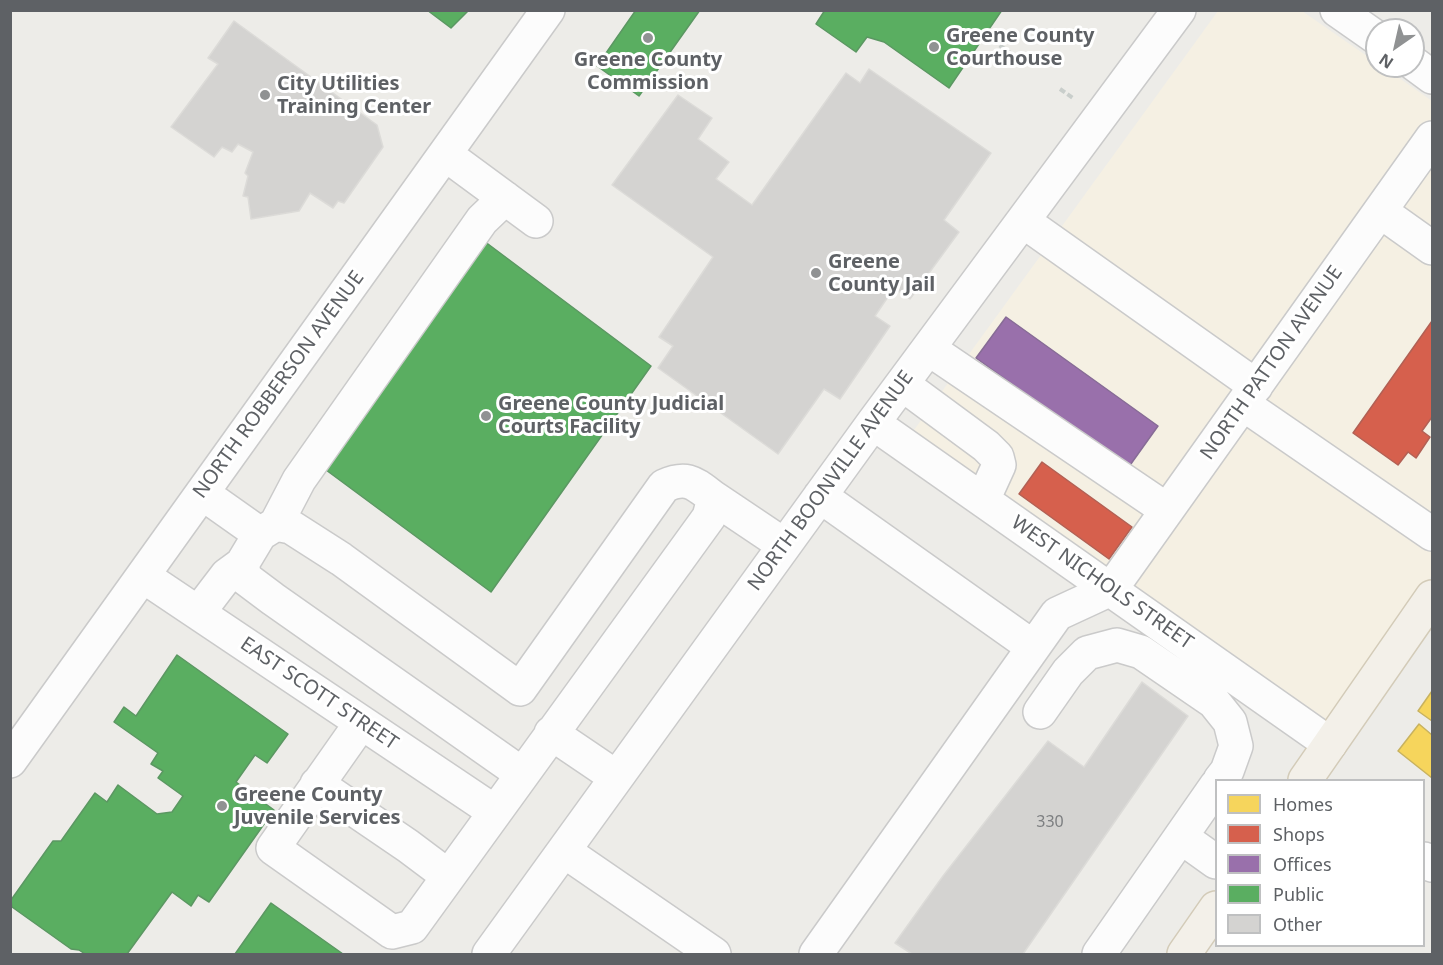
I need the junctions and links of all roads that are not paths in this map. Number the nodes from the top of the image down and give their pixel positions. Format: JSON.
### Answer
{"nodes":[{"id":1,"x":548,"y":10,"type":"edge"},
{"id":2,"x":1179,"y":10,"type":"edge"},
{"id":3,"x":1337,"y":10,"type":"edge"},
{"id":4,"x":1365,"y":22,"type":"edge"},
{"id":5,"x":1432,"y":138,"type":"edge"},
{"id":6,"x":445,"y":154,"type":"junction"},
{"id":7,"x":506,"y":198,"type":"junction"},
{"id":8,"x":1380,"y":211,"type":"junction"},
{"id":9,"x":1023,"y":220,"type":"junction"},
{"id":10,"x":536,"y":221,"type":"dead end"},
{"id":11,"x":1432,"y":248,"type":"edge"},
{"id":12,"x":929,"y":349,"type":"junction"},
{"id":13,"x":902,"y":384,"type":"junction"},
{"id":14,"x":1250,"y":395,"type":"junction"},
{"id":15,"x":873,"y":423,"type":"junction"},
{"id":16,"x":202,"y":493,"type":"junction"},
{"id":17,"x":820,"y":496,"type":"junction"},
{"id":18,"x":714,"y":498,"type":"junction"},
{"id":19,"x":983,"y":500,"type":"junction"},
{"id":20,"x":1167,"y":510,"type":"junction"},
{"id":21,"x":268,"y":529,"type":"junction"},
{"id":22,"x":1432,"y":534,"type":"edge"},
{"id":23,"x":784,"y":545,"type":"junction"},
{"id":24,"x":242,"y":564,"type":"junction"},
{"id":25,"x":143,"y":576,"type":"junction"},
{"id":26,"x":1111,"y":589,"type":"junction"},
{"id":27,"x":1432,"y":597,"type":"edge"},
{"id":28,"x":198,"y":613,"type":"junction"},
{"id":29,"x":1033,"y":647,"type":"junction"},
{"id":30,"x":520,"y":689,"type":"junction"},
{"id":31,"x":1040,"y":712,"type":"dead end"},
{"id":32,"x":361,"y":723,"type":"junction"},
{"id":33,"x":556,"y":725,"type":"junction"},
{"id":34,"x":1330,"y":744,"type":"junction"},
{"id":35,"x":10,"y":761,"type":"edge"},
{"id":36,"x":522,"y":774,"type":"junction"},
{"id":37,"x":616,"y":777,"type":"junction"},
{"id":38,"x":1221,"y":779,"type":"edge"},
{"id":39,"x":1308,"y":779,"type":"edge"},
{"id":40,"x":318,"y":784,"type":"junction"},
{"id":41,"x":1215,"y":787,"type":"edge"},
{"id":42,"x":495,"y":812,"type":"junction"},
{"id":43,"x":1181,"y":837,"type":"junction"},
{"id":44,"x":564,"y":851,"type":"junction"},
{"id":45,"x":1215,"y":861,"type":"edge"},
{"id":46,"x":448,"y":876,"type":"junction"},
{"id":47,"x":1215,"y":909,"type":"edge"},
{"id":48,"x":489,"y":954,"type":"edge"},
{"id":49,"x":714,"y":954,"type":"edge"},
{"id":50,"x":816,"y":954,"type":"edge"},
{"id":51,"x":1099,"y":954,"type":"edge"},
{"id":52,"x":1184,"y":954,"type":"edge"}],
"edges":[{"from":1,"to":6,"type":"street","name":"NORTH ROBBERSON AVENUE"},
{"from":2,"to":9,"type":"street","name":"NORTH BOONVILLE AVENUE"},
{"from":3,"to":4,"type":"street"},
{"from":5,"to":8,"type":"street","name":"NORTH PATTON AVENUE"},
{"from":6,"to":7,"type":"street"},
{"from":6,"to":16,"type":"street","name":"NORTH ROBBERSON AVENUE"},
{"from":7,"to":10,"type":"street"},
{"from":7,"to":21,"type":"street"},
{"from":8,"to":11,"type":"street"},
{"from":8,"to":14,"type":"street","name":"NORTH PATTON AVENUE"},
{"from":9,"to":12,"type":"street","name":"NORTH BOONVILLE AVENUE"},
{"from":9,"to":14,"type":"street"},
{"from":12,"to":13,"type":"street","name":"NORTH BOONVILLE AVENUE"},
{"from":12,"to":20,"type":"street"},
{"from":13,"to":15,"type":"street","name":"NORTH BOONVILLE AVENUE"},
{"from":13,"to":19,"type":"street"},
{"from":14,"to":20,"type":"street","name":"NORTH PATTON AVENUE"},
{"from":14,"to":22,"type":"street"},
{"from":15,"to":17,"type":"street","name":"NORTH BOONVILLE AVENUE"},
{"from":15,"to":19,"type":"street","name":"WEST NICHOLS STREET"},
{"from":16,"to":21,"type":"street"},
{"from":16,"to":25,"type":"street","name":"NORTH ROBBERSON AVENUE"},
{"from":17,"to":23,"type":"street","name":"NORTH BOONVILLE AVENUE"},
{"from":17,"to":29,"type":"street"},
{"from":18,"to":23,"type":"street"},
{"from":18,"to":30,"type":"street"},
{"from":18,"to":33,"type":"street"},
{"from":19,"to":26,"type":"street","name":"WEST NICHOLS STREET"},
{"from":20,"to":26,"type":"street","name":"NORTH PATTON AVENUE"},
{"from":21,"to":24,"type":"street"},
{"from":21,"to":30,"type":"street"},
{"from":23,"to":37,"type":"street","name":"NORTH BOONVILLE AVENUE"},
{"from":24,"to":28,"type":"street"},
{"from":24,"to":36,"type":"street"},
{"from":25,"to":28,"type":"street","name":"EAST SCOTT STREET"},
{"from":25,"to":35,"type":"street","name":"NORTH ROBBERSON AVENUE"},
{"from":26,"to":29,"type":"street"},
{"from":26,"to":34,"type":"street","name":"WEST NICHOLS STREET"},
{"from":27,"to":34,"type":"main road"},
{"from":28,"to":32,"type":"street","name":"EAST SCOTT STREET"},
{"from":29,"to":50,"type":"street"},
{"from":30,"to":33,"type":"street"},
{"from":31,"to":38,"type":"street"},
{"from":32,"to":40,"type":"street"},
{"from":32,"to":42,"type":"street","name":"EAST SCOTT STREET"},
{"from":33,"to":36,"type":"street"},
{"from":33,"to":37,"type":"street"},
{"from":34,"to":39,"type":"main road"},
{"from":36,"to":42,"type":"street"},
{"from":37,"to":44,"type":"street","name":"NORTH BOONVILLE AVENUE"},
{"from":40,"to":46,"type":"street"},
{"from":40,"to":46,"type":"street"},
{"from":41,"to":43,"type":"street"},
{"from":42,"to":46,"type":"street"},
{"from":43,"to":45,"type":"street"},
{"from":43,"to":51,"type":"street"},
{"from":44,"to":48,"type":"street","name":"NORTH BOONVILLE AVENUE"},
{"from":44,"to":49,"type":"street"},
{"from":47,"to":52,"type":"main road"}]}
